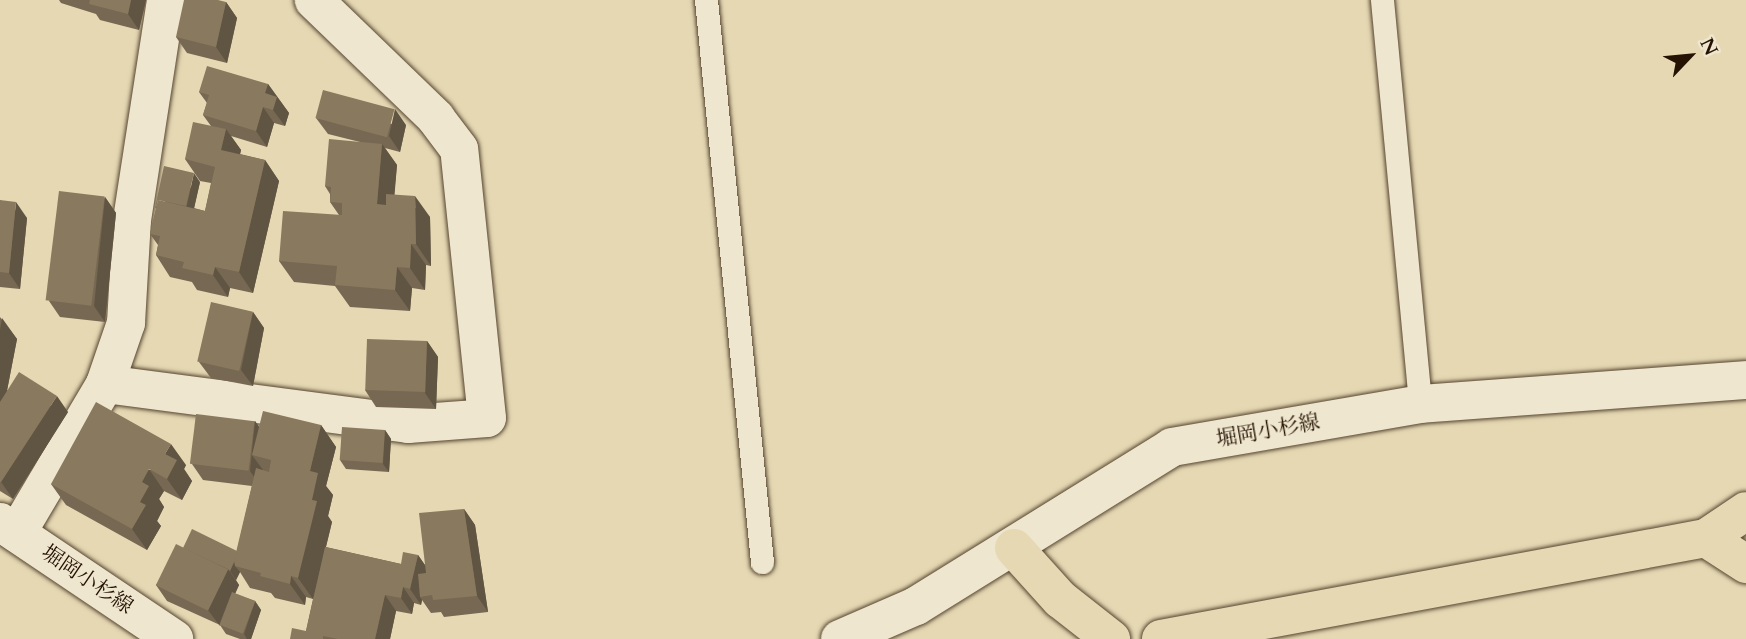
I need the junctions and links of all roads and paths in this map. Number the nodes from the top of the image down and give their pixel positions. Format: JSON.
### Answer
{"nodes":[{"id":1,"x":166,"y":0,"type":"edge"},
{"id":2,"x":314,"y":0,"type":"edge"},
{"id":3,"x":706,"y":0,"type":"edge"},
{"id":4,"x":1382,"y":0,"type":"edge"},
{"id":5,"x":1746,"y":380,"type":"edge"},
{"id":6,"x":105,"y":384,"type":"junction"},
{"id":7,"x":1420,"y":404,"type":"junction"},
{"id":8,"x":1746,"y":511,"type":"edge"},
{"id":9,"x":9,"y":528,"type":"edge"},
{"id":10,"x":1706,"y":538,"type":"junction"},
{"id":11,"x":1014,"y":548,"type":"junction"},
{"id":12,"x":762,"y":562,"type":"dead end"},
{"id":13,"x":1746,"y":564,"type":"edge"},
{"id":14,"x":174,"y":639,"type":"edge"},
{"id":15,"x":840,"y":639,"type":"edge"},
{"id":16,"x":1111,"y":639,"type":"edge"},
{"id":17,"x":1161,"y":639,"type":"edge"}],
"edges":[{"from":1,"to":6,"type":"street"},
{"from":2,"to":6,"type":"street"},
{"from":3,"to":12,"type":"lane"},
{"from":4,"to":7,"type":"lane"},
{"from":5,"to":7,"type":"street","name":"堀岡小杉線"},
{"from":6,"to":9,"type":"street"},
{"from":7,"to":11,"type":"street","name":"堀岡小杉線"},
{"from":8,"to":10,"type":"highway"},
{"from":9,"to":14,"type":"street","name":"堀岡小杉線"},
{"from":10,"to":13,"type":"highway"},
{"from":10,"to":17,"type":"highway"},
{"from":11,"to":15,"type":"street","name":"堀岡小杉線"},
{"from":11,"to":16,"type":"highway"}]}
